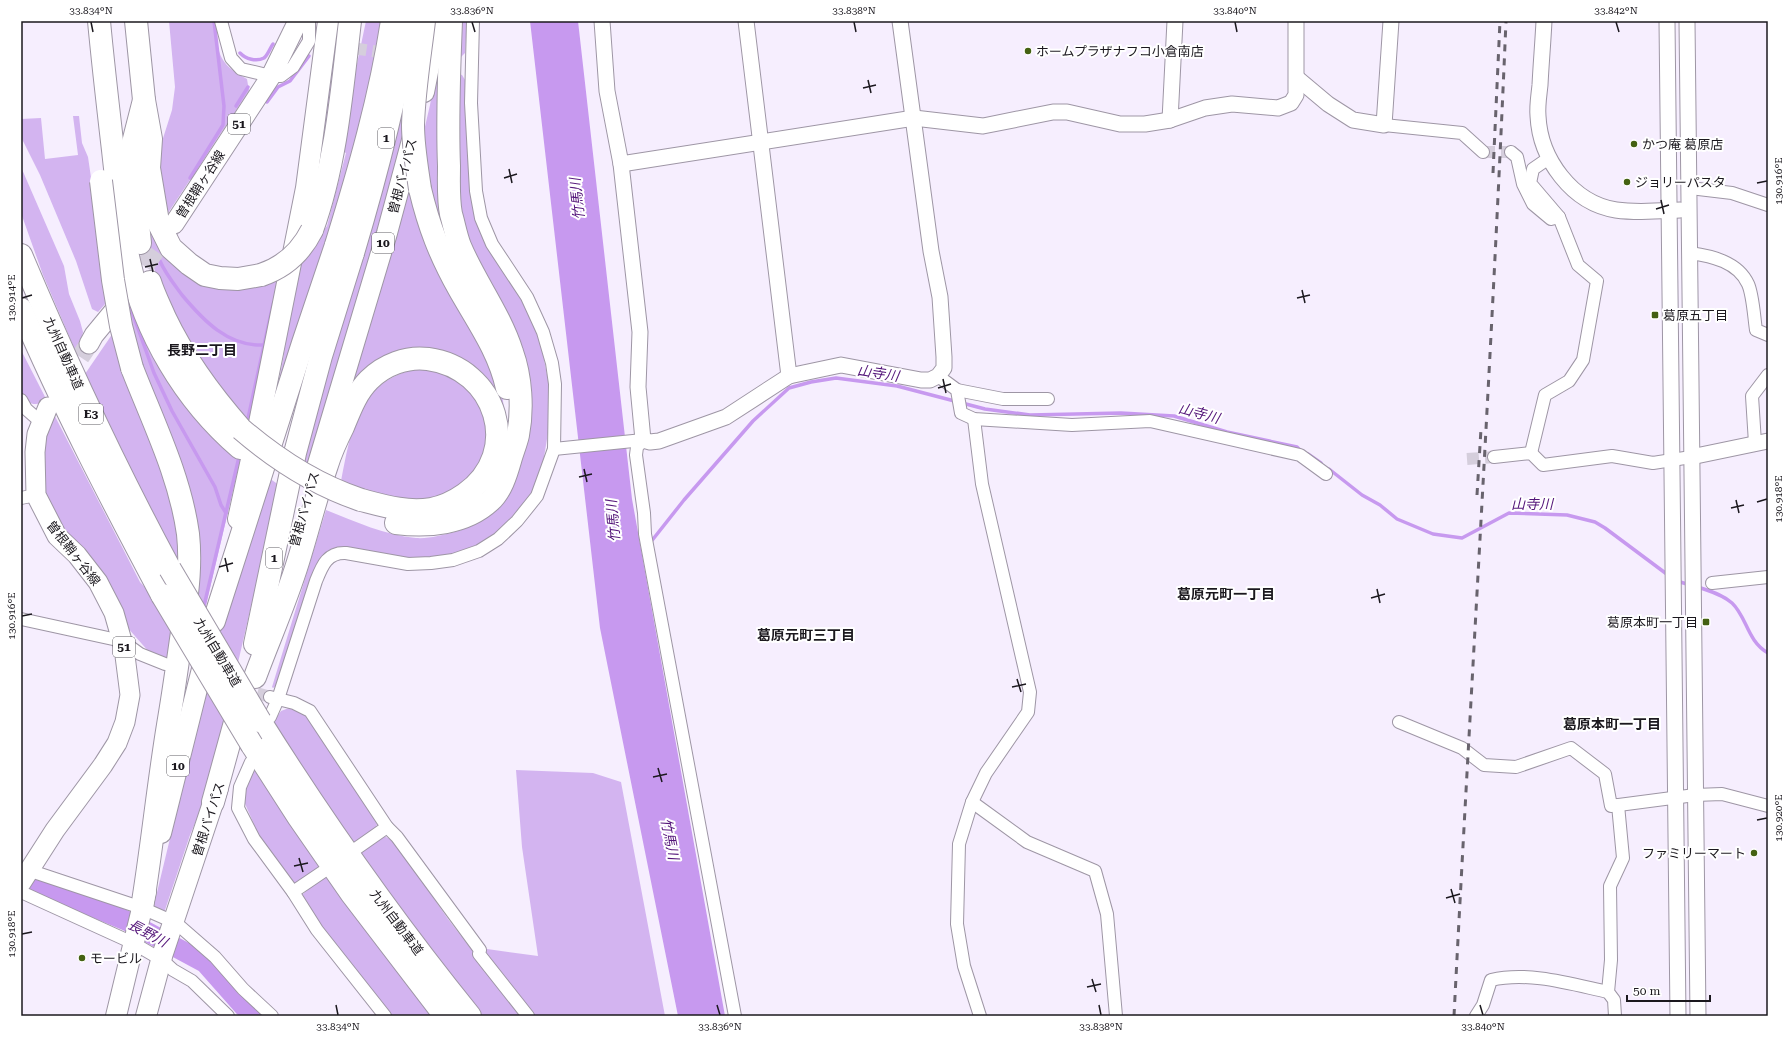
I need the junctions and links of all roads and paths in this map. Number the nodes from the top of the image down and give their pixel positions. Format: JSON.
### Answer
{"nodes":[{"id":1,"x":99,"y":21,"type":"edge"},
{"id":2,"x":136,"y":21,"type":"edge"},
{"id":3,"x":221,"y":21,"type":"edge"},
{"id":4,"x":298,"y":21,"type":"edge"},
{"id":5,"x":309,"y":21,"type":"edge"},
{"id":6,"x":328,"y":21,"type":"edge"},
{"id":7,"x":350,"y":21,"type":"edge"},
{"id":8,"x":360,"y":21,"type":"edge"},
{"id":9,"x":392,"y":21,"type":"edge"},
{"id":10,"x":409,"y":21,"type":"edge"},
{"id":11,"x":424,"y":21,"type":"edge"},
{"id":12,"x":438,"y":21,"type":"edge"},
{"id":13,"x":451,"y":21,"type":"edge"},
{"id":14,"x":473,"y":21,"type":"edge"},
{"id":15,"x":602,"y":21,"type":"edge"},
{"id":16,"x":746,"y":21,"type":"edge"},
{"id":17,"x":900,"y":21,"type":"edge"},
{"id":18,"x":1175,"y":21,"type":"edge"},
{"id":19,"x":1296,"y":21,"type":"edge"},
{"id":20,"x":1391,"y":21,"type":"edge"},
{"id":21,"x":1544,"y":21,"type":"edge"},
{"id":22,"x":1667,"y":21,"type":"edge"},
{"id":23,"x":1687,"y":21,"type":"edge"},
{"id":24,"x":102,"y":56,"type":"junction"},
{"id":25,"x":271,"y":76,"type":"junction"},
{"id":26,"x":1297,"y":78,"type":"junction"},
{"id":27,"x":341,"y":95,"type":"junction"},
{"id":28,"x":144,"y":100,"type":"junction"},
{"id":29,"x":914,"y":118,"type":"junction"},
{"id":30,"x":1170,"y":120,"type":"junction"},
{"id":31,"x":1384,"y":125,"type":"junction"},
{"id":32,"x":761,"y":141,"type":"junction"},
{"id":33,"x":1483,"y":152,"type":"tunnel mouth"},
{"id":34,"x":1511,"y":152,"type":"dead end"},
{"id":35,"x":1549,"y":158,"type":"junction"},
{"id":36,"x":621,"y":164,"type":"junction"},
{"id":37,"x":1690,"y":188,"type":"junction"},
{"id":38,"x":1768,"y":205,"type":"edge"},
{"id":39,"x":1690,"y":210,"type":"junction"},
{"id":40,"x":1670,"y":211,"type":"junction"},
{"id":41,"x":1559,"y":217,"type":"junction"},
{"id":42,"x":174,"y":224,"type":"tunnel mouth"},
{"id":43,"x":344,"y":249,"type":"junction"},
{"id":44,"x":1690,"y":253,"type":"junction"},
{"id":45,"x":21,"y":255,"type":"edge"},
{"id":46,"x":21,"y":308,"type":"edge"},
{"id":47,"x":113,"y":312,"type":"dead end"},
{"id":48,"x":21,"y":327,"type":"edge"},
{"id":49,"x":1768,"y":335,"type":"edge"},
{"id":50,"x":89,"y":344,"type":"tunnel mouth"},
{"id":51,"x":1768,"y":375,"type":"edge"},
{"id":52,"x":789,"y":376,"type":"junction"},
{"id":53,"x":938,"y":376,"type":"junction"},
{"id":54,"x":957,"y":390,"type":"junction"},
{"id":55,"x":1048,"y":399,"type":"dead end"},
{"id":56,"x":21,"y":400,"type":"edge"},
{"id":57,"x":45,"y":415,"type":"joint"},
{"id":58,"x":974,"y":419,"type":"junction"},
{"id":59,"x":76,"y":430,"type":"junction"},
{"id":60,"x":241,"y":438,"type":"junction"},
{"id":61,"x":637,"y":440,"type":"junction"},
{"id":62,"x":1761,"y":442,"type":"edge"},
{"id":63,"x":554,"y":449,"type":"junction"},
{"id":64,"x":513,"y":451,"type":"junction"},
{"id":65,"x":1531,"y":453,"type":"junction"},
{"id":66,"x":1494,"y":457,"type":"tunnel mouth"},
{"id":67,"x":1691,"y":457,"type":"junction"},
{"id":68,"x":1673,"y":460,"type":"junction"},
{"id":69,"x":1326,"y":474,"type":"dead end"},
{"id":70,"x":28,"y":496,"type":"edge"},
{"id":71,"x":358,"y":507,"type":"junction"},
{"id":72,"x":1768,"y":577,"type":"edge"},
{"id":73,"x":1712,"y":583,"type":"dead end"},
{"id":74,"x":21,"y":619,"type":"edge"},
{"id":75,"x":214,"y":621,"type":"junction"},
{"id":76,"x":122,"y":641,"type":"junction"},
{"id":77,"x":165,"y":664,"type":"dead end"},
{"id":78,"x":255,"y":677,"type":"junction"},
{"id":79,"x":274,"y":698,"type":"junction"},
{"id":80,"x":265,"y":719,"type":"junction"},
{"id":81,"x":1399,"y":722,"type":"dead end"},
{"id":82,"x":251,"y":753,"type":"junction"},
{"id":83,"x":1695,"y":795,"type":"junction"},
{"id":84,"x":1675,"y":798,"type":"junction"},
{"id":85,"x":238,"y":800,"type":"junction"},
{"id":86,"x":213,"y":802,"type":"junction"},
{"id":87,"x":972,"y":802,"type":"junction"},
{"id":88,"x":1618,"y":805,"type":"junction"},
{"id":89,"x":1768,"y":806,"type":"edge"},
{"id":90,"x":387,"y":828,"type":"junction"},
{"id":91,"x":357,"y":848,"type":"dead end"},
{"id":92,"x":324,"y":871,"type":"dead end"},
{"id":93,"x":25,"y":877,"type":"edge"},
{"id":94,"x":21,"y":892,"type":"edge"},
{"id":95,"x":293,"y":892,"type":"junction"},
{"id":96,"x":142,"y":909,"type":"junction"},
{"id":97,"x":174,"y":925,"type":"junction"},
{"id":98,"x":133,"y":940,"type":"junction"},
{"id":99,"x":162,"y":957,"type":"junction"},
{"id":100,"x":1608,"y":992,"type":"junction"},
{"id":101,"x":468,"y":1013,"type":"edge"},
{"id":102,"x":116,"y":1016,"type":"edge"},
{"id":103,"x":146,"y":1016,"type":"edge"},
{"id":104,"x":228,"y":1016,"type":"edge"},
{"id":105,"x":272,"y":1016,"type":"edge"},
{"id":106,"x":385,"y":1016,"type":"edge"},
{"id":107,"x":445,"y":1016,"type":"edge"},
{"id":108,"x":528,"y":1016,"type":"edge"},
{"id":109,"x":735,"y":1016,"type":"edge"},
{"id":110,"x":980,"y":1016,"type":"edge"},
{"id":111,"x":1116,"y":1016,"type":"edge"},
{"id":112,"x":1476,"y":1016,"type":"edge"},
{"id":113,"x":1615,"y":1016,"type":"edge"},
{"id":114,"x":1678,"y":1016,"type":"edge"},
{"id":115,"x":1698,"y":1016,"type":"edge"}],
"edges":[{"from":1,"to":24,"type":"highway"},
{"from":2,"to":28,"type":"highway"},
{"from":3,"to":25,"type":"street"},
{"from":4,"to":25,"type":"main road","name":"曽根鞘ヶ谷線","number":"51"},
{"from":5,"to":25,"type":"street"},
{"from":6,"to":75,"type":"highway","number":"10"},
{"from":7,"to":27,"type":"highway"},
{"from":8,"to":27,"type":"highway"},
{"from":9,"to":43,"type":"highway","number":"1","bridge":true},
{"from":10,"to":43,"type":"highway","number":"1","bridge":true},
{"from":11,"to":64,"type":"highway","bridge":true},
{"from":12,"to":78,"type":"highway","name":"曽根バイパス","number":"10"},
{"from":13,"to":64,"type":"highway"},
{"from":14,"to":63,"type":"street"},
{"from":15,"to":36,"type":"street"},
{"from":16,"to":32,"type":"street"},
{"from":17,"to":29,"type":"street"},
{"from":18,"to":30,"type":"street"},
{"from":19,"to":26,"type":"street"},
{"from":20,"to":31,"type":"street"},
{"from":21,"to":35,"type":"street"},
{"from":22,"to":40,"type":"street"},
{"from":23,"to":37,"type":"street"},
{"from":24,"to":60,"type":"highway"},
{"from":24,"to":96,"type":"highway","bridge":true},
{"from":25,"to":42,"type":"main road","name":"曽根鞘ヶ谷線","number":"51"},
{"from":26,"to":30,"type":"street"},
{"from":26,"to":31,"type":"street"},
{"from":27,"to":28,"type":"highway","bridge":true},
{"from":28,"to":60,"type":"highway"},
{"from":29,"to":30,"type":"street"},
{"from":29,"to":32,"type":"street"},
{"from":29,"to":53,"type":"street"},
{"from":31,"to":33,"type":"street"},
{"from":32,"to":36,"type":"street"},
{"from":32,"to":52,"type":"street"},
{"from":34,"to":41,"type":"street"},
{"from":35,"to":40,"type":"street"},
{"from":35,"to":41,"type":"street"},
{"from":36,"to":61,"type":"street"},
{"from":37,"to":38,"type":"street"},
{"from":37,"to":39,"type":"street"},
{"from":39,"to":40,"type":"street"},
{"from":39,"to":44,"type":"street"},
{"from":40,"to":68,"type":"street"},
{"from":41,"to":65,"type":"street"},
{"from":43,"to":75,"type":"highway","number":"1"},
{"from":43,"to":86,"type":"highway","number":"1"},
{"from":44,"to":49,"type":"street"},
{"from":44,"to":67,"type":"street"},
{"from":45,"to":80,"type":"highway","name":"九州自動車道","number":"E3","bridge":true},
{"from":46,"to":59,"type":"highway","name":"九州自動車道","number":"E3"},
{"from":47,"to":50,"type":"main road"},
{"from":48,"to":59,"type":"highway"},
{"from":51,"to":62,"type":"street"},
{"from":52,"to":53,"type":"street"},
{"from":52,"to":61,"type":"street"},
{"from":53,"to":54,"type":"street"},
{"from":54,"to":55,"type":"street"},
{"from":54,"to":58,"type":"street"},
{"from":56,"to":57,"type":"street"},
{"from":57,"to":70,"type":"main road","name":"曽根鞘ヶ谷線","number":"51"},
{"from":58,"to":69,"type":"street"},
{"from":58,"to":87,"type":"street"},
{"from":59,"to":82,"type":"highway","name":"九州自動車道","number":"E3","bridge":true},
{"from":60,"to":71,"type":"highway","bridge":true},
{"from":61,"to":63,"type":"street"},
{"from":61,"to":109,"type":"street"},
{"from":62,"to":67,"type":"street"},
{"from":63,"to":79,"type":"street"},
{"from":64,"to":71,"type":"highway"},
{"from":65,"to":66,"type":"street"},
{"from":65,"to":68,"type":"street"},
{"from":67,"to":68,"type":"street"},
{"from":67,"to":83,"type":"street"},
{"from":68,"to":84,"type":"street"},
{"from":70,"to":76,"type":"main road","name":"曽根鞘ヶ谷線","number":"51"},
{"from":71,"to":78,"type":"highway"},
{"from":72,"to":73,"type":"street"},
{"from":74,"to":76,"type":"street"},
{"from":75,"to":96,"type":"highway","number":"10"},
{"from":76,"to":77,"type":"street"},
{"from":76,"to":93,"type":"main road","name":"曽根鞘ヶ谷線","number":"51"},
{"from":78,"to":86,"type":"highway","name":"曽根バイパス","number":"10"},
{"from":79,"to":80,"type":"street"},
{"from":79,"to":90,"type":"street"},
{"from":80,"to":101,"type":"highway","name":"九州自動車道"},
{"from":81,"to":88,"type":"street"},
{"from":82,"to":85,"type":"street"},
{"from":82,"to":107,"type":"highway","name":"九州自動車道"},
{"from":83,"to":84,"type":"street"},
{"from":83,"to":89,"type":"street"},
{"from":83,"to":115,"type":"street"},
{"from":84,"to":88,"type":"street"},
{"from":84,"to":114,"type":"street"},
{"from":85,"to":86,"type":"street"},
{"from":85,"to":95,"type":"street"},
{"from":86,"to":97,"type":"highway","name":"曽根バイパス","number":"10"},
{"from":87,"to":110,"type":"street"},
{"from":87,"to":111,"type":"street"},
{"from":88,"to":100,"type":"street"},
{"from":90,"to":91,"type":"street"},
{"from":90,"to":108,"type":"street"},
{"from":92,"to":95,"type":"street"},
{"from":93,"to":96,"type":"street"},
{"from":94,"to":98,"type":"street"},
{"from":95,"to":106,"type":"street"},
{"from":96,"to":97,"type":"street"},
{"from":96,"to":98,"type":"highway","number":"10"},
{"from":97,"to":99,"type":"highway","name":"曽根バイパス","number":"10"},
{"from":97,"to":105,"type":"street"},
{"from":98,"to":99,"type":"street"},
{"from":98,"to":102,"type":"highway","number":"10"},
{"from":99,"to":103,"type":"highway","name":"曽根バイパス","number":"10"},
{"from":99,"to":104,"type":"street"},
{"from":100,"to":112,"type":"street"},
{"from":100,"to":113,"type":"street"}]}
